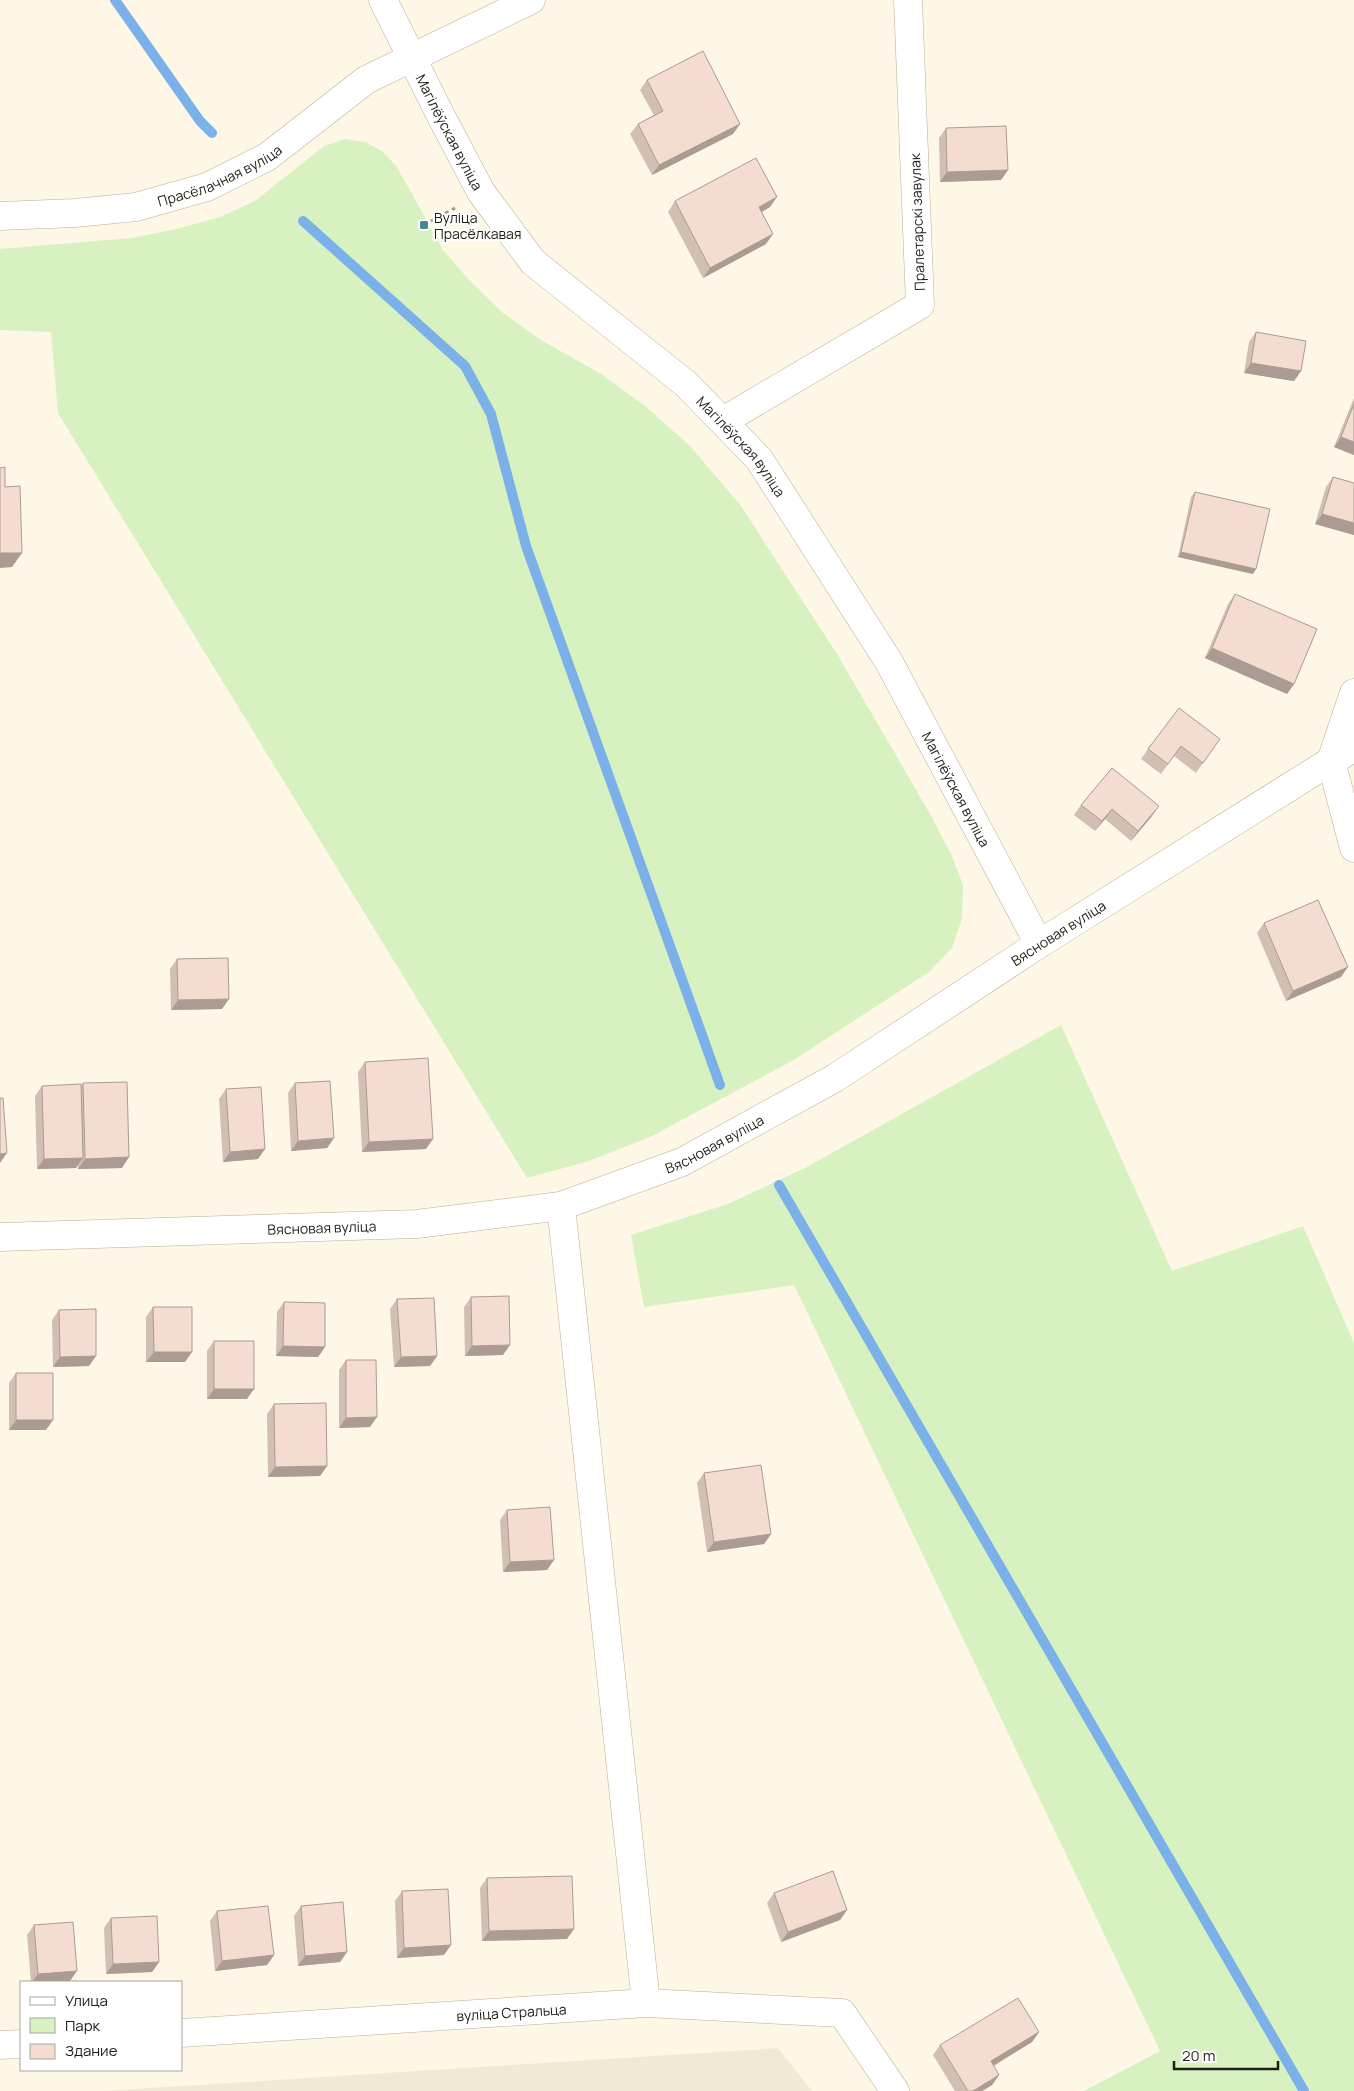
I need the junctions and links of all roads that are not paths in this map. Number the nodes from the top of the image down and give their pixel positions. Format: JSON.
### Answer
{"nodes":[{"id":1,"x":383,"y":0,"type":"edge"},
{"id":2,"x":530,"y":0,"type":"edge"},
{"id":3,"x":908,"y":0,"type":"edge"},
{"id":4,"x":412,"y":57,"type":"junction"},
{"id":5,"x":0,"y":216,"type":"edge"},
{"id":6,"x":723,"y":421,"type":"junction"},
{"id":7,"x":1354,"y":693,"type":"edge"},
{"id":8,"x":1354,"y":748,"type":"edge"},
{"id":9,"x":1330,"y":761,"type":"junction"},
{"id":10,"x":1354,"y":848,"type":"edge"},
{"id":11,"x":1039,"y":944,"type":"junction"},
{"id":12,"x":562,"y":1206,"type":"junction"},
{"id":13,"x":0,"y":1237,"type":"edge"},
{"id":14,"x":646,"y":2003,"type":"junction"},
{"id":15,"x":182,"y":2033,"type":"edge"},
{"id":16,"x":20,"y":2044,"type":"edge"},
{"id":17,"x":0,"y":2045,"type":"edge"},
{"id":18,"x":895,"y":2091,"type":"edge"}],
"edges":[{"from":1,"to":4,"type":"street","name":"Магілёўская вуліца"},
{"from":2,"to":4,"type":"street","name":"Прасёлачная вуліца"},
{"from":3,"to":6,"type":"street","name":"Пралетарскі завулак"},
{"from":4,"to":5,"type":"street","name":"Прасёлачная вуліца"},
{"from":4,"to":6,"type":"street","name":"Магілёўская вуліца"},
{"from":6,"to":11,"type":"street","name":"Магілёўская вуліца"},
{"from":7,"to":9,"type":"street"},
{"from":8,"to":9,"type":"street","name":"Вясновая вуліца"},
{"from":9,"to":10,"type":"street"},
{"from":9,"to":11,"type":"street","name":"Вясновая вуліца"},
{"from":11,"to":12,"type":"street","name":"Вясновая вуліца"},
{"from":12,"to":13,"type":"street","name":"Вясновая вуліца"},
{"from":12,"to":14,"type":"street"},
{"from":14,"to":15,"type":"street","name":"вуліца Стральца"},
{"from":14,"to":18,"type":"street","name":"вуліца Стральца"},
{"from":16,"to":17,"type":"street"}]}
